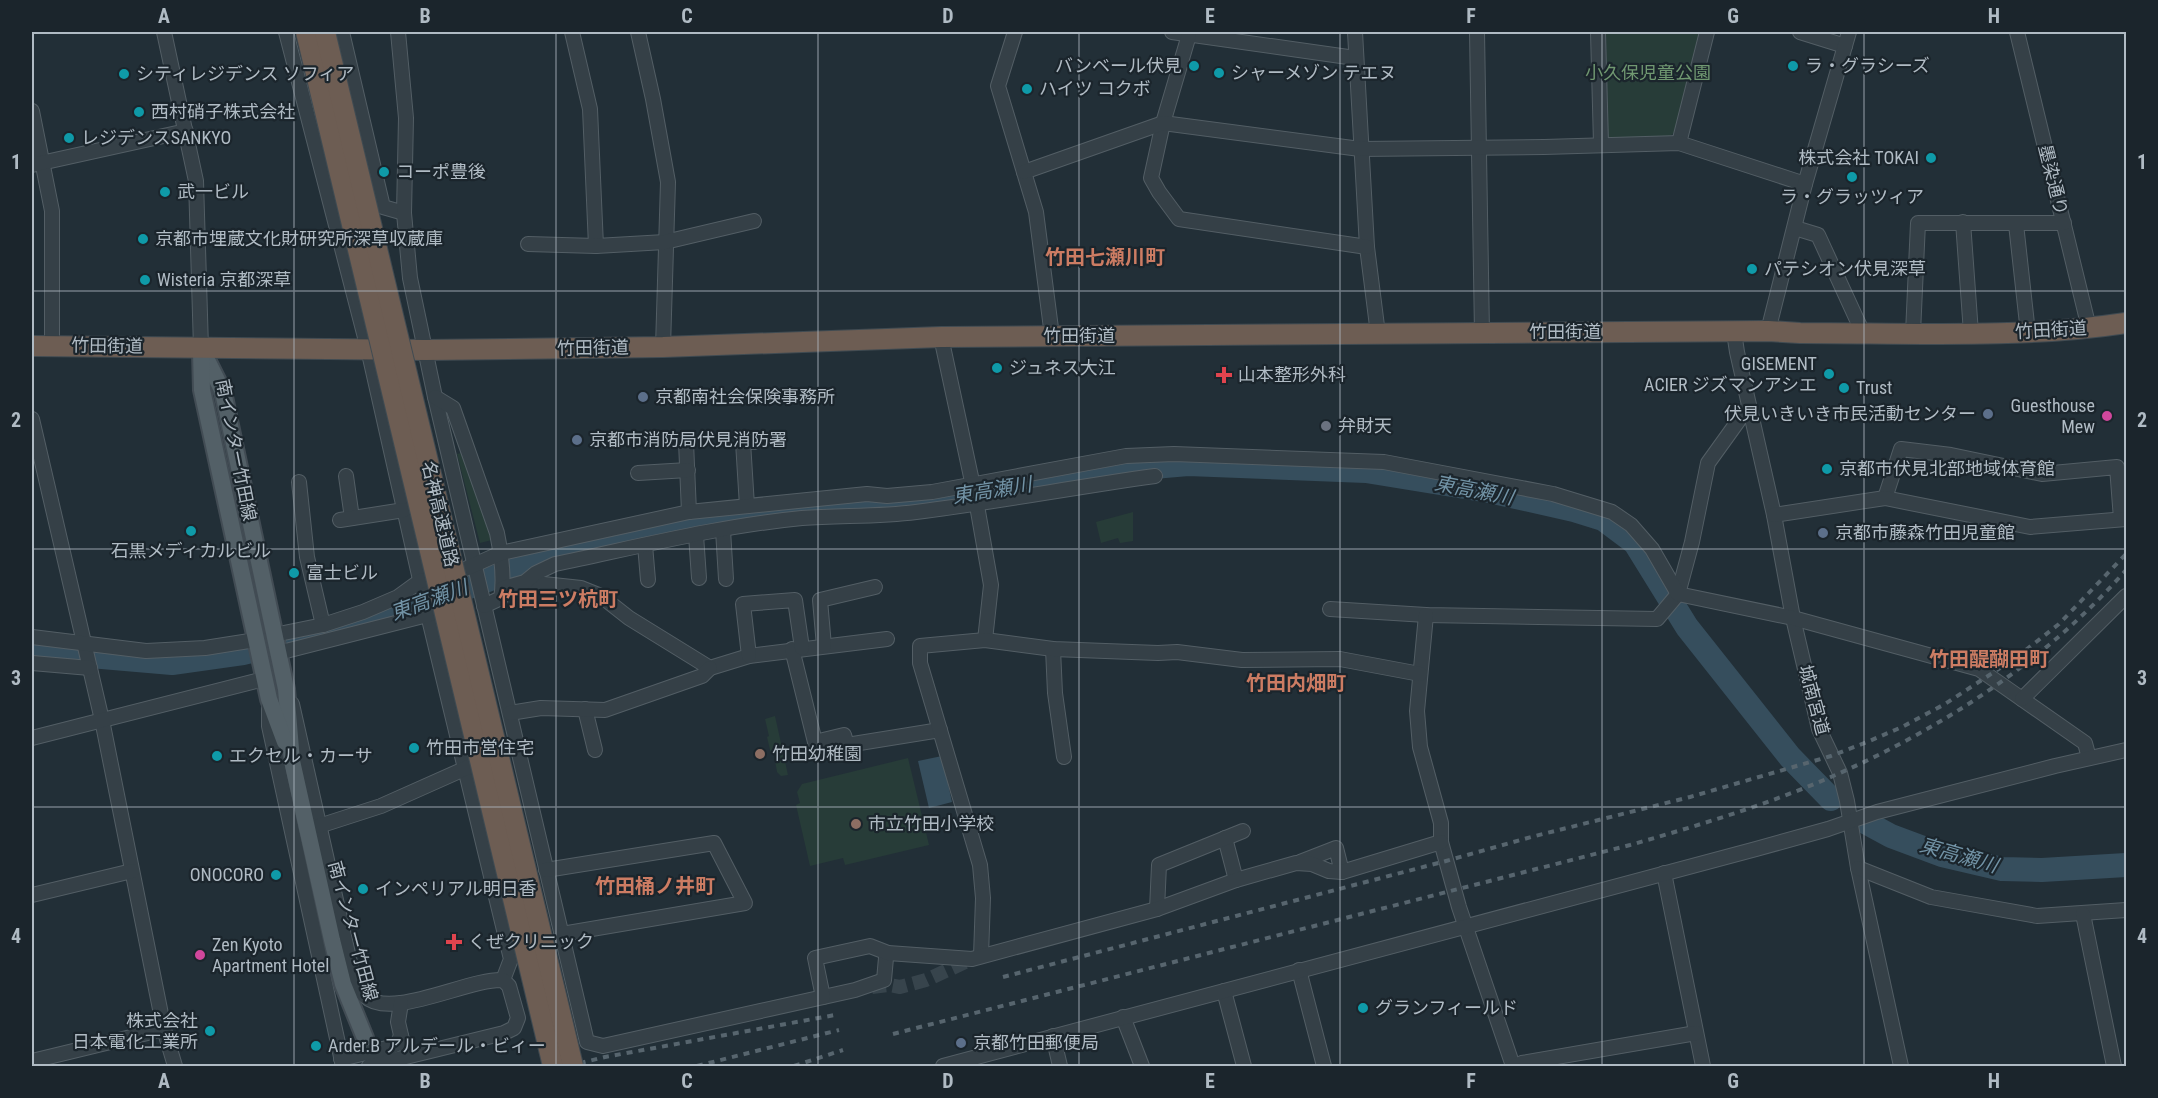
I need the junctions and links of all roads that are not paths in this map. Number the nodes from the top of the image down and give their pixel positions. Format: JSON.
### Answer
{"nodes":[{"id":1,"x":164,"y":32,"type":"edge"},
{"id":2,"x":286,"y":32,"type":"edge"},
{"id":3,"x":306,"y":32,"type":"edge"},
{"id":4,"x":325,"y":32,"type":"edge"},
{"id":5,"x":342,"y":32,"type":"edge"},
{"id":6,"x":398,"y":32,"type":"edge"},
{"id":7,"x":572,"y":32,"type":"edge"},
{"id":8,"x":638,"y":32,"type":"edge"},
{"id":9,"x":1015,"y":32,"type":"edge"},
{"id":10,"x":1172,"y":32,"type":"edge"},
{"id":11,"x":1355,"y":32,"type":"edge"},
{"id":12,"x":1477,"y":32,"type":"edge"},
{"id":13,"x":1598,"y":32,"type":"edge"},
{"id":14,"x":1707,"y":32,"type":"edge"},
{"id":15,"x":1800,"y":32,"type":"edge"},
{"id":16,"x":1849,"y":32,"type":"edge"},
{"id":17,"x":2017,"y":32,"type":"edge"},
{"id":18,"x":1189,"y":35,"type":"junction"},
{"id":19,"x":1240,"y":36,"type":"edge"},
{"id":20,"x":1845,"y":46,"type":"junction"},
{"id":21,"x":1355,"y":58,"type":"junction"},
{"id":22,"x":32,"y":111,"type":"edge"},
{"id":23,"x":1164,"y":123,"type":"junction"},
{"id":24,"x":186,"y":131,"type":"junction"},
{"id":25,"x":1679,"y":143,"type":"junction"},
{"id":26,"x":1601,"y":144,"type":"junction"},
{"id":27,"x":1479,"y":148,"type":"junction"},
{"id":28,"x":1360,"y":149,"type":"junction"},
{"id":29,"x":37,"y":163,"type":"edge"},
{"id":30,"x":1024,"y":172,"type":"junction"},
{"id":31,"x":1806,"y":184,"type":"junction"},
{"id":32,"x":404,"y":213,"type":"junction"},
{"id":33,"x":754,"y":221,"type":"dead end"},
{"id":34,"x":1963,"y":222,"type":"junction"},
{"id":35,"x":2064,"y":223,"type":"junction"},
{"id":36,"x":2016,"y":224,"type":"junction"},
{"id":37,"x":1795,"y":228,"type":"junction"},
{"id":38,"x":665,"y":242,"type":"junction"},
{"id":39,"x":528,"y":244,"type":"dead end"},
{"id":40,"x":596,"y":246,"type":"junction"},
{"id":41,"x":1367,"y":247,"type":"junction"},
{"id":42,"x":2127,"y":323,"type":"edge"},
{"id":43,"x":2089,"y":328,"type":"junction"},
{"id":44,"x":1768,"y":331,"type":"junction"},
{"id":45,"x":1734,"y":332,"type":"junction"},
{"id":46,"x":1482,"y":333,"type":"junction"},
{"id":47,"x":1863,"y":333,"type":"junction"},
{"id":48,"x":1913,"y":333,"type":"junction"},
{"id":49,"x":1971,"y":333,"type":"junction"},
{"id":50,"x":2028,"y":333,"type":"junction"},
{"id":51,"x":1378,"y":334,"type":"junction"},
{"id":52,"x":1052,"y":336,"type":"junction"},
{"id":53,"x":941,"y":337,"type":"junction"},
{"id":54,"x":32,"y":345,"type":"edge"},
{"id":55,"x":52,"y":346,"type":"junction"},
{"id":56,"x":663,"y":347,"type":"junction"},
{"id":57,"x":201,"y":348,"type":"junction"},
{"id":58,"x":368,"y":349,"type":"junction"},
{"id":59,"x":425,"y":350,"type":"junction"},
{"id":60,"x":435,"y":397,"type":"junction"},
{"id":61,"x":1749,"y":406,"type":"junction"},
{"id":62,"x":32,"y":419,"type":"edge"},
{"id":63,"x":686,"y":442,"type":"dead end"},
{"id":64,"x":754,"y":442,"type":"dead end"},
{"id":65,"x":688,"y":470,"type":"junction"},
{"id":66,"x":38,"y":473,"type":"edge"},
{"id":67,"x":638,"y":473,"type":"dead end"},
{"id":68,"x":1155,"y":476,"type":"dead end"},
{"id":69,"x":299,"y":482,"type":"dead end"},
{"id":70,"x":352,"y":484,"type":"dead end"},
{"id":71,"x":975,"y":494,"type":"junction"},
{"id":72,"x":1885,"y":498,"type":"junction"},
{"id":73,"x":747,"y":506,"type":"junction"},
{"id":74,"x":404,"y":510,"type":"junction"},
{"id":75,"x":689,"y":513,"type":"junction"},
{"id":76,"x":1774,"y":515,"type":"junction"},
{"id":77,"x":2124,"y":519,"type":"edge"},
{"id":78,"x":624,"y":527,"type":"junction"},
{"id":79,"x":723,"y":530,"type":"junction"},
{"id":80,"x":696,"y":535,"type":"junction"},
{"id":81,"x":645,"y":545,"type":"junction"},
{"id":82,"x":629,"y":549,"type":"junction"},
{"id":83,"x":501,"y":559,"type":"junction"},
{"id":84,"x":475,"y":565,"type":"junction"},
{"id":85,"x":699,"y":578,"type":"dead end"},
{"id":86,"x":648,"y":579,"type":"dead end"},
{"id":87,"x":726,"y":579,"type":"dead end"},
{"id":88,"x":525,"y":582,"type":"junction"},
{"id":89,"x":421,"y":586,"type":"junction"},
{"id":90,"x":503,"y":586,"type":"junction"},
{"id":91,"x":875,"y":587,"type":"dead end"},
{"id":92,"x":1677,"y":596,"type":"junction"},
{"id":93,"x":2127,"y":596,"type":"edge"},
{"id":94,"x":483,"y":602,"type":"junction"},
{"id":95,"x":1330,"y":609,"type":"dead end"},
{"id":96,"x":427,"y":612,"type":"junction"},
{"id":97,"x":1426,"y":615,"type":"junction"},
{"id":98,"x":1793,"y":618,"type":"junction"},
{"id":99,"x":323,"y":625,"type":"junction"},
{"id":100,"x":32,"y":637,"type":"edge"},
{"id":101,"x":887,"y":639,"type":"dead end"},
{"id":102,"x":986,"y":640,"type":"junction"},
{"id":103,"x":276,"y":644,"type":"junction"},
{"id":104,"x":85,"y":645,"type":"junction"},
{"id":105,"x":824,"y":646,"type":"junction"},
{"id":106,"x":257,"y":647,"type":"junction"},
{"id":107,"x":797,"y":649,"type":"junction"},
{"id":108,"x":1053,"y":649,"type":"junction"},
{"id":109,"x":749,"y":656,"type":"junction"},
{"id":110,"x":32,"y":663,"type":"edge"},
{"id":111,"x":90,"y":667,"type":"junction"},
{"id":112,"x":710,"y":668,"type":"junction"},
{"id":113,"x":1420,"y":674,"type":"junction"},
{"id":114,"x":264,"y":679,"type":"junction"},
{"id":115,"x":286,"y":689,"type":"junction"},
{"id":116,"x":269,"y":699,"type":"junction"},
{"id":117,"x":2022,"y":699,"type":"junction"},
{"id":118,"x":585,"y":709,"type":"junction"},
{"id":119,"x":510,"y":713,"type":"junction"},
{"id":120,"x":102,"y":720,"type":"junction"},
{"id":121,"x":940,"y":730,"type":"junction"},
{"id":122,"x":32,"y":738,"type":"edge"},
{"id":123,"x":517,"y":745,"type":"junction"},
{"id":124,"x":595,"y":750,"type":"dead end"},
{"id":125,"x":2127,"y":750,"type":"edge"},
{"id":126,"x":1064,"y":757,"type":"dead end"},
{"id":127,"x":2090,"y":758,"type":"junction"},
{"id":128,"x":292,"y":761,"type":"junction"},
{"id":129,"x":465,"y":768,"type":"junction"},
{"id":130,"x":1849,"y":821,"type":"junction"},
{"id":131,"x":319,"y":826,"type":"junction"},
{"id":132,"x":1243,"y":831,"type":"dead end"},
{"id":133,"x":1225,"y":838,"type":"junction"},
{"id":134,"x":1441,"y":842,"type":"junction"},
{"id":135,"x":1296,"y":863,"type":"junction"},
{"id":136,"x":1858,"y":868,"type":"junction"},
{"id":137,"x":546,"y":870,"type":"junction"},
{"id":138,"x":132,"y":871,"type":"junction"},
{"id":139,"x":1342,"y":872,"type":"junction"},
{"id":140,"x":1664,"y":873,"type":"junction"},
{"id":141,"x":1236,"y":880,"type":"junction"},
{"id":142,"x":32,"y":895,"type":"edge"},
{"id":143,"x":1157,"y":909,"type":"junction"},
{"id":144,"x":2127,"y":910,"type":"edge"},
{"id":145,"x":2083,"y":915,"type":"junction"},
{"id":146,"x":1466,"y":926,"type":"junction"},
{"id":147,"x":562,"y":934,"type":"junction"},
{"id":148,"x":888,"y":953,"type":"junction"},
{"id":149,"x":976,"y":958,"type":"junction"},
{"id":150,"x":1299,"y":970,"type":"junction"},
{"id":151,"x":503,"y":980,"type":"junction"},
{"id":152,"x":1224,"y":991,"type":"junction"},
{"id":153,"x":823,"y":997,"type":"junction"},
{"id":154,"x":401,"y":1003,"type":"junction"},
{"id":155,"x":578,"y":1003,"type":"junction"},
{"id":156,"x":1123,"y":1017,"type":"junction"},
{"id":157,"x":518,"y":1018,"type":"junction"},
{"id":158,"x":164,"y":1029,"type":"junction"},
{"id":159,"x":1696,"y":1033,"type":"junction"},
{"id":160,"x":401,"y":1036,"type":"junction"},
{"id":161,"x":1053,"y":1036,"type":"junction"},
{"id":162,"x":365,"y":1038,"type":"dead end"},
{"id":163,"x":406,"y":1057,"type":"junction"},
{"id":164,"x":32,"y":1061,"type":"edge"},
{"id":165,"x":342,"y":1063,"type":"edge"},
{"id":166,"x":175,"y":1066,"type":"edge"},
{"id":167,"x":377,"y":1066,"type":"edge"},
{"id":168,"x":553,"y":1066,"type":"edge"},
{"id":169,"x":573,"y":1066,"type":"edge"},
{"id":170,"x":943,"y":1066,"type":"edge"},
{"id":171,"x":1060,"y":1066,"type":"edge"},
{"id":172,"x":1142,"y":1066,"type":"edge"},
{"id":173,"x":1244,"y":1066,"type":"edge"},
{"id":174,"x":1324,"y":1066,"type":"edge"},
{"id":175,"x":1514,"y":1066,"type":"edge"},
{"id":176,"x":1703,"y":1066,"type":"edge"},
{"id":177,"x":1901,"y":1066,"type":"edge"},
{"id":178,"x":2114,"y":1066,"type":"edge"}],
"edges":[{"from":1,"to":24,"type":"street"},
{"from":2,"to":58,"type":"street"},
{"from":3,"to":168,"type":"highway","name":"名神高速道路","bridge":true},
{"from":4,"to":169,"type":"highway","name":"名神高速道路","bridge":true},
{"from":5,"to":32,"type":"street"},
{"from":6,"to":32,"type":"street"},
{"from":7,"to":40,"type":"street"},
{"from":8,"to":38,"type":"street"},
{"from":9,"to":30,"type":"street"},
{"from":10,"to":18,"type":"street"},
{"from":11,"to":21,"type":"street"},
{"from":12,"to":27,"type":"street"},
{"from":13,"to":26,"type":"street"},
{"from":14,"to":25,"type":"street"},
{"from":15,"to":20,"type":"street"},
{"from":16,"to":20,"type":"street"},
{"from":17,"to":35,"type":"street","name":"墨染通り"},
{"from":18,"to":19,"type":"street"},
{"from":18,"to":23,"type":"street"},
{"from":19,"to":21,"type":"street"},
{"from":20,"to":31,"type":"street"},
{"from":21,"to":28,"type":"street"},
{"from":22,"to":29,"type":"street"},
{"from":23,"to":28,"type":"street"},
{"from":23,"to":30,"type":"street"},
{"from":23,"to":41,"type":"street"},
{"from":24,"to":29,"type":"street"},
{"from":24,"to":57,"type":"street"},
{"from":25,"to":26,"type":"street"},
{"from":25,"to":31,"type":"street"},
{"from":26,"to":27,"type":"street"},
{"from":27,"to":28,"type":"street"},
{"from":27,"to":46,"type":"street"},
{"from":28,"to":41,"type":"street"},
{"from":29,"to":55,"type":"street"},
{"from":30,"to":52,"type":"street"},
{"from":31,"to":37,"type":"street"},
{"from":32,"to":59,"type":"street"},
{"from":33,"to":38,"type":"street"},
{"from":34,"to":36,"type":"street"},
{"from":34,"to":48,"type":"street"},
{"from":34,"to":49,"type":"street"},
{"from":35,"to":36,"type":"street"},
{"from":35,"to":43,"type":"street","name":"墨染通り"},
{"from":36,"to":50,"type":"street"},
{"from":37,"to":44,"type":"street"},
{"from":37,"to":47,"type":"street"},
{"from":38,"to":40,"type":"street"},
{"from":38,"to":56,"type":"street"},
{"from":39,"to":40,"type":"street"},
{"from":41,"to":51,"type":"street"},
{"from":42,"to":43,"type":"highway","name":"竹田街道"},
{"from":43,"to":50,"type":"highway","name":"竹田街道"},
{"from":44,"to":45,"type":"highway","name":"竹田街道"},
{"from":44,"to":47,"type":"highway","name":"竹田街道"},
{"from":45,"to":46,"type":"highway","name":"竹田街道"},
{"from":45,"to":61,"type":"street","name":"城南宮道"},
{"from":46,"to":51,"type":"highway","name":"竹田街道"},
{"from":47,"to":48,"type":"highway","name":"竹田街道"},
{"from":48,"to":49,"type":"highway","name":"竹田街道"},
{"from":49,"to":50,"type":"highway","name":"竹田街道"},
{"from":51,"to":52,"type":"highway","name":"竹田街道"},
{"from":52,"to":53,"type":"highway","name":"竹田街道"},
{"from":53,"to":56,"type":"highway","name":"竹田街道"},
{"from":53,"to":71,"type":"street"},
{"from":54,"to":55,"type":"highway","name":"竹田街道"},
{"from":55,"to":57,"type":"highway","name":"竹田街道"},
{"from":56,"to":59,"type":"highway","name":"竹田街道"},
{"from":57,"to":58,"type":"highway","name":"竹田街道"},
{"from":57,"to":103,"type":"main road","name":"南インター竹田線"},
{"from":57,"to":106,"type":"main road","name":"南インター竹田線"},
{"from":58,"to":59,"type":"highway","name":"竹田街道"},
{"from":58,"to":74,"type":"street"},
{"from":59,"to":60,"type":"street"},
{"from":60,"to":83,"type":"street"},
{"from":60,"to":84,"type":"street"},
{"from":61,"to":76,"type":"street","name":"城南宮道"},
{"from":61,"to":92,"type":"street"},
{"from":62,"to":66,"type":"street"},
{"from":63,"to":65,"type":"street"},
{"from":64,"to":73,"type":"street"},
{"from":65,"to":67,"type":"street"},
{"from":65,"to":75,"type":"street"},
{"from":66,"to":104,"type":"street"},
{"from":68,"to":71,"type":"street"},
{"from":69,"to":99,"type":"street"},
{"from":70,"to":74,"type":"street"},
{"from":71,"to":73,"type":"street"},
{"from":71,"to":79,"type":"street"},
{"from":71,"to":92,"type":"street"},
{"from":71,"to":102,"type":"street"},
{"from":72,"to":76,"type":"street"},
{"from":72,"to":77,"type":"street"},
{"from":72,"to":77,"type":"street"},
{"from":73,"to":75,"type":"street"},
{"from":74,"to":89,"type":"street"},
{"from":75,"to":78,"type":"street"},
{"from":76,"to":98,"type":"street","name":"城南宮道"},
{"from":78,"to":82,"type":"street"},
{"from":78,"to":83,"type":"street"},
{"from":79,"to":80,"type":"street"},
{"from":79,"to":87,"type":"street"},
{"from":80,"to":81,"type":"street"},
{"from":80,"to":85,"type":"street"},
{"from":81,"to":82,"type":"street"},
{"from":81,"to":86,"type":"street"},
{"from":82,"to":88,"type":"street"},
{"from":83,"to":84,"type":"street"},
{"from":83,"to":90,"type":"street"},
{"from":84,"to":89,"type":"street"},
{"from":84,"to":94,"type":"street"},
{"from":88,"to":90,"type":"street"},
{"from":88,"to":112,"type":"street"},
{"from":89,"to":96,"type":"street"},
{"from":89,"to":99,"type":"street"},
{"from":90,"to":94,"type":"street"},
{"from":91,"to":105,"type":"street"},
{"from":92,"to":97,"type":"street"},
{"from":92,"to":98,"type":"street"},
{"from":93,"to":117,"type":"street"},
{"from":94,"to":96,"type":"street"},
{"from":94,"to":119,"type":"street"},
{"from":95,"to":97,"type":"street"},
{"from":96,"to":103,"type":"street"},
{"from":96,"to":129,"type":"street"},
{"from":97,"to":113,"type":"street"},
{"from":98,"to":117,"type":"street"},
{"from":98,"to":130,"type":"street","name":"城南宮道"},
{"from":99,"to":103,"type":"street"},
{"from":100,"to":104,"type":"street"},
{"from":101,"to":105,"type":"street"},
{"from":102,"to":108,"type":"street"},
{"from":102,"to":121,"type":"street"},
{"from":103,"to":115,"type":"main road","name":"南インター竹田線"},
{"from":104,"to":106,"type":"street"},
{"from":104,"to":111,"type":"street"},
{"from":105,"to":107,"type":"street"},
{"from":106,"to":114,"type":"main road","name":"南インター竹田線"},
{"from":107,"to":109,"type":"street"},
{"from":107,"to":109,"type":"street"},
{"from":107,"to":121,"type":"street"},
{"from":108,"to":113,"type":"street"},
{"from":108,"to":126,"type":"street"},
{"from":109,"to":112,"type":"street"},
{"from":110,"to":111,"type":"street"},
{"from":111,"to":120,"type":"street"},
{"from":112,"to":118,"type":"street"},
{"from":113,"to":134,"type":"street"},
{"from":114,"to":116,"type":"main road","name":"南インター竹田線"},
{"from":114,"to":120,"type":"street"},
{"from":115,"to":128,"type":"main road","name":"南インター竹田線"},
{"from":115,"to":131,"type":"street"},
{"from":116,"to":128,"type":"main road","name":"南インター竹田線"},
{"from":116,"to":165,"type":"street"},
{"from":117,"to":127,"type":"street"},
{"from":118,"to":119,"type":"street"},
{"from":118,"to":124,"type":"street"},
{"from":119,"to":123,"type":"street"},
{"from":120,"to":122,"type":"street"},
{"from":120,"to":138,"type":"street"},
{"from":121,"to":149,"type":"street"},
{"from":123,"to":129,"type":"street"},
{"from":123,"to":137,"type":"street"},
{"from":125,"to":127,"type":"street"},
{"from":127,"to":130,"type":"street"},
{"from":128,"to":162,"type":"main road","name":"南インター竹田線"},
{"from":129,"to":131,"type":"street"},
{"from":129,"to":151,"type":"street"},
{"from":130,"to":136,"type":"street","name":"城南宮道"},
{"from":130,"to":140,"type":"street"},
{"from":131,"to":154,"type":"street"},
{"from":132,"to":133,"type":"street"},
{"from":133,"to":141,"type":"street"},
{"from":133,"to":143,"type":"street"},
{"from":134,"to":139,"type":"street"},
{"from":134,"to":146,"type":"street"},
{"from":135,"to":139,"type":"street"},
{"from":135,"to":139,"type":"street"},
{"from":135,"to":141,"type":"street"},
{"from":136,"to":145,"type":"street"},
{"from":136,"to":177,"type":"street","name":"城南宮道"},
{"from":137,"to":147,"type":"street"},
{"from":137,"to":147,"type":"street"},
{"from":138,"to":142,"type":"street"},
{"from":138,"to":158,"type":"street"},
{"from":140,"to":146,"type":"street"},
{"from":140,"to":159,"type":"street"},
{"from":141,"to":143,"type":"street"},
{"from":143,"to":149,"type":"street"},
{"from":144,"to":145,"type":"street"},
{"from":145,"to":178,"type":"street"},
{"from":146,"to":150,"type":"street"},
{"from":146,"to":175,"type":"street"},
{"from":147,"to":155,"type":"street"},
{"from":148,"to":149,"type":"street"},
{"from":148,"to":153,"type":"street"},
{"from":148,"to":153,"type":"street"},
{"from":150,"to":152,"type":"street"},
{"from":150,"to":174,"type":"street"},
{"from":151,"to":154,"type":"street"},
{"from":151,"to":157,"type":"street"},
{"from":152,"to":156,"type":"street"},
{"from":152,"to":173,"type":"street"},
{"from":153,"to":155,"type":"street"},
{"from":154,"to":160,"type":"street"},
{"from":155,"to":157,"type":"street"},
{"from":156,"to":161,"type":"street"},
{"from":156,"to":172,"type":"street"},
{"from":157,"to":163,"type":"street"},
{"from":158,"to":164,"type":"street"},
{"from":158,"to":166,"type":"street"},
{"from":159,"to":175,"type":"street"},
{"from":159,"to":176,"type":"street"},
{"from":160,"to":163,"type":"street"},
{"from":160,"to":165,"type":"street"},
{"from":161,"to":170,"type":"street"},
{"from":161,"to":171,"type":"street"},
{"from":163,"to":167,"type":"street"}]}
